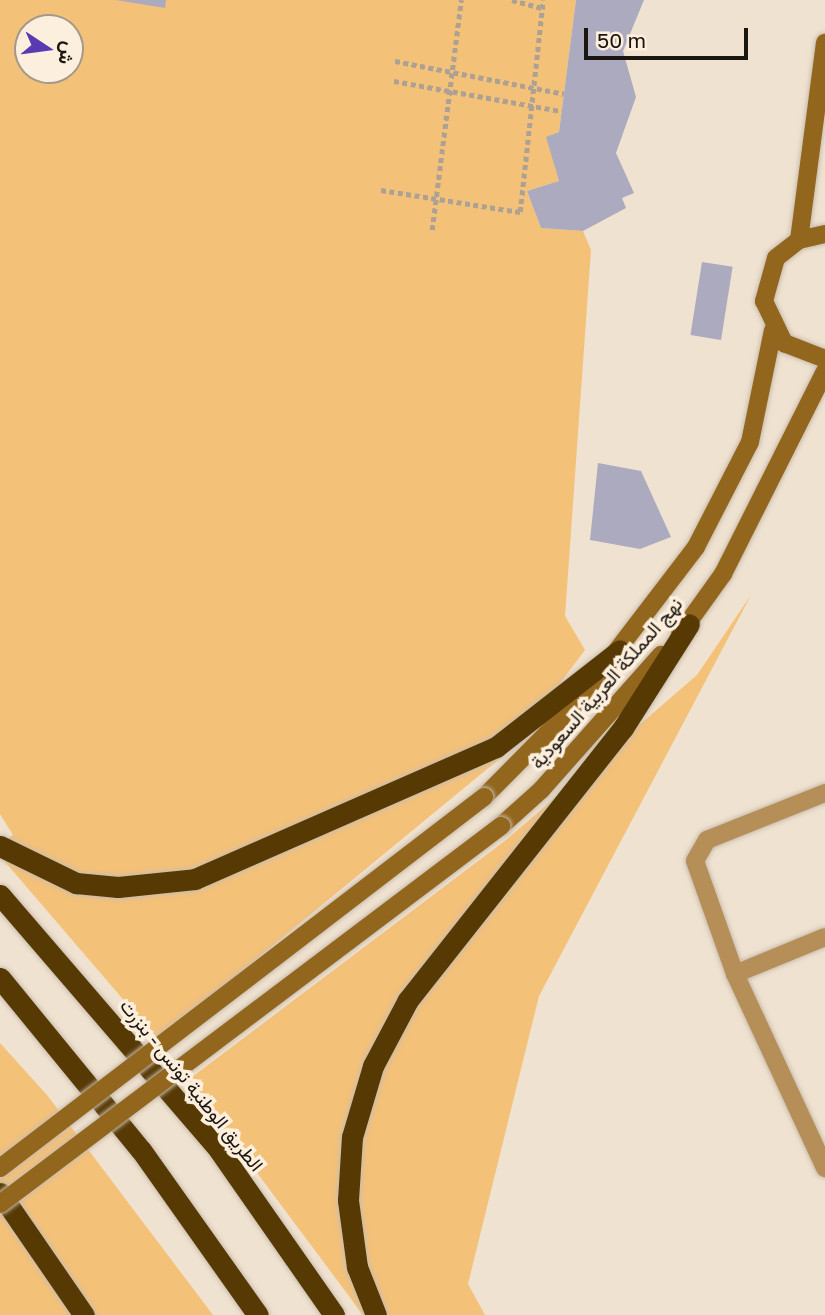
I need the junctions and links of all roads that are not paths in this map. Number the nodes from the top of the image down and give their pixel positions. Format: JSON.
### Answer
{"nodes":[{"id":1,"x":825,"y":43,"type":"edge"},
{"id":2,"x":825,"y":234,"type":"edge"},
{"id":3,"x":799,"y":240,"type":"junction"},
{"id":4,"x":774,"y":330,"type":"junction"},
{"id":5,"x":825,"y":359,"type":"edge"},
{"id":6,"x":825,"y":371,"type":"edge"},
{"id":7,"x":689,"y":625,"type":"junction"},
{"id":8,"x":620,"y":650,"type":"junction"},
{"id":9,"x":825,"y":793,"type":"edge"},
{"id":10,"x":0,"y":846,"type":"edge"},
{"id":11,"x":0,"y":895,"type":"edge"},
{"id":12,"x":825,"y":937,"type":"edge"},
{"id":13,"x":736,"y":974,"type":"junction"},
{"id":14,"x":0,"y":978,"type":"edge"},
{"id":15,"x":0,"y":1168,"type":"edge"},
{"id":16,"x":825,"y":1168,"type":"edge"},
{"id":17,"x":0,"y":1193,"type":"edge"},
{"id":18,"x":0,"y":1204,"type":"edge"},
{"id":19,"x":84,"y":1315,"type":"edge"},
{"id":20,"x":258,"y":1315,"type":"edge"},
{"id":21,"x":334,"y":1315,"type":"edge"},
{"id":22,"x":376,"y":1315,"type":"edge"}],
"edges":[{"from":1,"to":3,"type":"main road"},
{"from":2,"to":3,"type":"main road","name":"نهج المملكة العربية السعودية"},
{"from":3,"to":4,"type":"main road","name":"نهج المملكة العربية السعودية"},
{"from":4,"to":5,"type":"main road"},
{"from":4,"to":8,"type":"main road","name":"نهج المملكة العربية السعودية"},
{"from":6,"to":7,"type":"main road","name":"نهج المملكة العربية السعودية"},
{"from":7,"to":18,"type":"main road","name":"نهج المملكة العربية السعودية","bridge":true},
{"from":7,"to":22,"type":"highway"},
{"from":8,"to":10,"type":"highway"},
{"from":8,"to":15,"type":"main road","name":"نهج المملكة العربية السعودية","bridge":true},
{"from":9,"to":13,"type":"street"},
{"from":11,"to":21,"type":"highway","name":"الطريق الوطنية تونس - بنزرت"},
{"from":12,"to":13,"type":"street"},
{"from":13,"to":16,"type":"street"},
{"from":14,"to":20,"type":"highway"},
{"from":17,"to":19,"type":"highway"}]}
